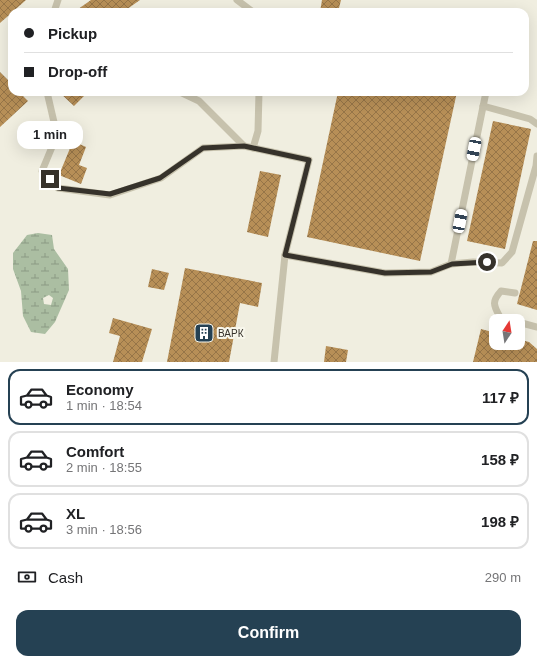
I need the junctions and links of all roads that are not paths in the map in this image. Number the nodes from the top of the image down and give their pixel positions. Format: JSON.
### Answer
{"nodes":[{"id":1,"x":237,"y":0,"type":"edge"},
{"id":2,"x":248,"y":8,"type":"edge"},
{"id":3,"x":48,"y":96,"type":"edge"},
{"id":4,"x":188,"y":96,"type":"edge"},
{"id":5,"x":259,"y":96,"type":"edge"},
{"id":6,"x":485,"y":96,"type":"edge"},
{"id":7,"x":483,"y":106,"type":"junction"},
{"id":8,"x":537,"y":124,"type":"edge"},
{"id":9,"x":244,"y":146,"type":"junction"},
{"id":10,"x":253,"y":148,"type":"junction"},
{"id":11,"x":537,"y":156,"type":"edge"},
{"id":12,"x":285,"y":255,"type":"junction"},
{"id":13,"x":452,"y":264,"type":"junction"},
{"id":14,"x":515,"y":293,"type":"dead end"},
{"id":15,"x":498,"y":314,"type":"edge"},
{"id":16,"x":525,"y":323,"type":"edge"},
{"id":17,"x":537,"y":327,"type":"edge"},
{"id":18,"x":274,"y":362,"type":"edge"}],
"edges":[{"from":1,"to":2,"type":"lane"},
{"from":3,"to":9,"type":"lane"},
{"from":4,"to":9,"type":"lane"},
{"from":5,"to":10,"type":"lane"},
{"from":6,"to":7,"type":"lane"},
{"from":7,"to":8,"type":"lane"},
{"from":7,"to":13,"type":"lane"},
{"from":9,"to":10,"type":"lane"},
{"from":10,"to":12,"type":"lane"},
{"from":11,"to":13,"type":"lane"},
{"from":12,"to":13,"type":"lane"},
{"from":12,"to":18,"type":"lane"},
{"from":14,"to":15,"type":"lane"},
{"from":16,"to":17,"type":"lane"}]}
